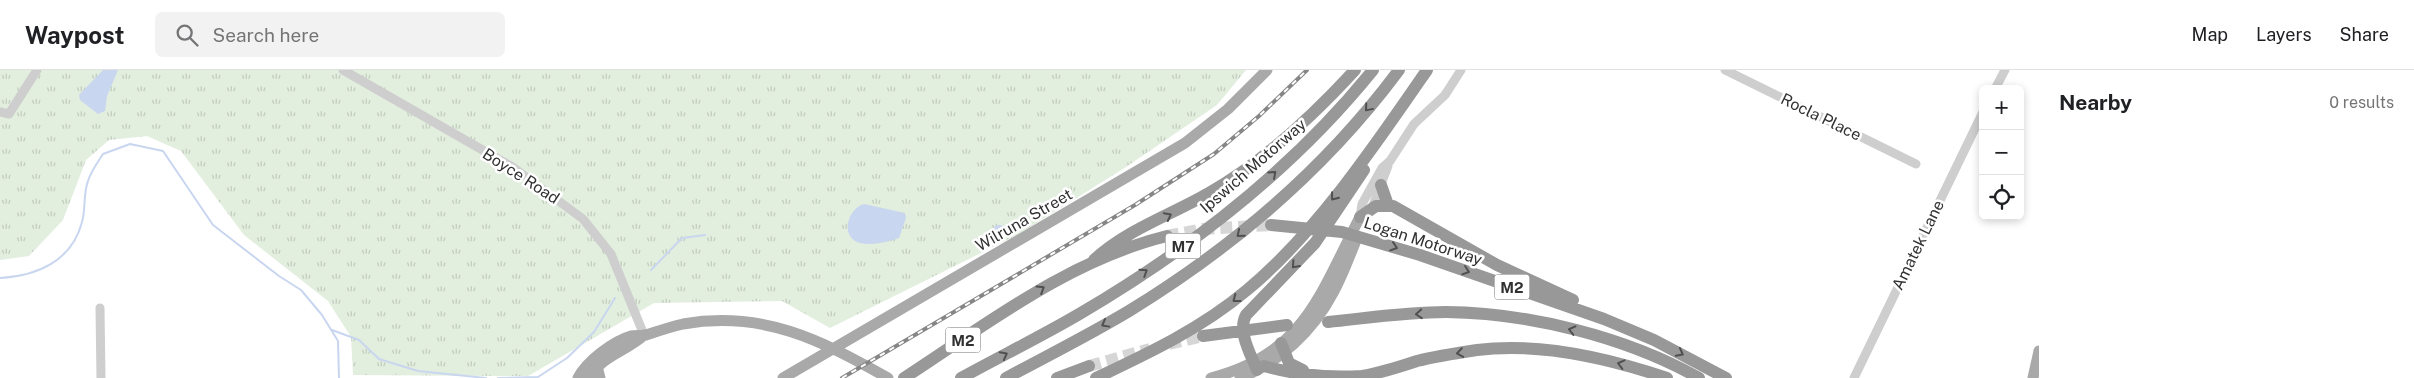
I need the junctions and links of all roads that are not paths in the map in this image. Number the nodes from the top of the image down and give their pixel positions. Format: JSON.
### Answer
{"nodes":[{"id":1,"x":38,"y":70,"type":"edge"},
{"id":2,"x":342,"y":70,"type":"edge"},
{"id":3,"x":1267,"y":70,"type":"edge"},
{"id":4,"x":1355,"y":70,"type":"edge"},
{"id":5,"x":1373,"y":70,"type":"edge"},
{"id":6,"x":1399,"y":70,"type":"edge"},
{"id":7,"x":1427,"y":70,"type":"edge"},
{"id":8,"x":1461,"y":70,"type":"edge"},
{"id":9,"x":1725,"y":70,"type":"edge"},
{"id":10,"x":2005,"y":70,"type":"edge"},
{"id":11,"x":1997,"y":85,"type":"edge"},
{"id":12,"x":0,"y":112,"type":"edge"},
{"id":13,"x":1979,"y":120,"type":"edge"},
{"id":14,"x":1372,"y":146,"type":"junction"},
{"id":15,"x":1390,"y":161,"type":"junction"},
{"id":16,"x":1916,"y":164,"type":"dead end"},
{"id":17,"x":1381,"y":185,"type":"junction"},
{"id":18,"x":1388,"y":205,"type":"junction"},
{"id":19,"x":1372,"y":208,"type":"junction"},
{"id":20,"x":1360,"y":223,"type":"junction"},
{"id":21,"x":1271,"y":225,"type":"tunnel mouth"},
{"id":22,"x":1167,"y":236,"type":"tunnel mouth"},
{"id":23,"x":1094,"y":260,"type":"junction"},
{"id":24,"x":100,"y":308,"type":"dead end"},
{"id":25,"x":1604,"y":319,"type":"junction"},
{"id":26,"x":1328,"y":322,"type":"dead end"},
{"id":27,"x":1287,"y":326,"type":"dead end"},
{"id":28,"x":644,"y":335,"type":"junction"},
{"id":29,"x":1203,"y":336,"type":"tunnel mouth"},
{"id":30,"x":1282,"y":348,"type":"junction"},
{"id":31,"x":2039,"y":351,"type":"edge"},
{"id":32,"x":597,"y":366,"type":"junction"},
{"id":33,"x":1089,"y":366,"type":"tunnel mouth"},
{"id":34,"x":1258,"y":366,"type":"junction"},
{"id":35,"x":1314,"y":376,"type":"junction"},
{"id":36,"x":101,"y":378,"type":"edge"},
{"id":37,"x":578,"y":378,"type":"edge"},
{"id":38,"x":589,"y":378,"type":"edge"},
{"id":39,"x":600,"y":378,"type":"edge"},
{"id":40,"x":783,"y":378,"type":"edge"},
{"id":41,"x":888,"y":378,"type":"edge"},
{"id":42,"x":904,"y":378,"type":"edge"},
{"id":43,"x":961,"y":378,"type":"edge"},
{"id":44,"x":1006,"y":378,"type":"edge"},
{"id":45,"x":1057,"y":378,"type":"edge"},
{"id":46,"x":1096,"y":378,"type":"edge"},
{"id":47,"x":1211,"y":378,"type":"edge"},
{"id":48,"x":1240,"y":378,"type":"edge"},
{"id":49,"x":1667,"y":378,"type":"edge"},
{"id":50,"x":1699,"y":378,"type":"edge"},
{"id":51,"x":1726,"y":378,"type":"edge"},
{"id":52,"x":1854,"y":378,"type":"edge"},
{"id":53,"x":2033,"y":378,"type":"edge"}],
"edges":[{"from":1,"to":12,"type":"street"},
{"from":2,"to":28,"type":"street","name":"Boyce Road"},
{"from":3,"to":40,"type":"main road","name":"Wilruna Street"},
{"from":23,"to":4,"type":"highway","one_way":true},
{"from":43,"to":5,"type":"highway","name":"Ipswich Motorway","number":"M7","one_way":true},
{"from":6,"to":44,"type":"highway","number":"M7","one_way":true},
{"from":7,"to":14,"type":"highway"},
{"from":8,"to":15,"type":"street"},
{"from":9,"to":16,"type":"street","name":"Rocla Place"},
{"from":10,"to":11,"type":"street"},
{"from":13,"to":52,"type":"street","name":"Amatek Lane"},
{"from":14,"to":34,"type":"highway","one_way":true},
{"from":14,"to":46,"type":"highway","one_way":true},
{"from":15,"to":17,"type":"street"},
{"from":15,"to":20,"type":"street"},
{"from":17,"to":18,"type":"highway"},
{"from":17,"to":19,"type":"street"},
{"from":18,"to":19,"type":"highway"},
{"from":18,"to":25,"type":"highway"},
{"from":19,"to":20,"type":"highway"},
{"from":20,"to":30,"type":"main road"},
{"from":21,"to":25,"type":"highway","name":"Logan Motorway","number":"M2","one_way":true},
{"from":22,"to":23,"type":"highway","number":"M2"},
{"from":42,"to":23,"type":"highway","number":"M2","one_way":true},
{"from":24,"to":36,"type":"street"},
{"from":25,"to":51,"type":"highway","name":"Logan Motorway","number":"M2","one_way":true},
{"from":50,"to":26,"type":"highway","number":"M2","one_way":true},
{"from":27,"to":29,"type":"highway"},
{"from":28,"to":32,"type":"main road"},
{"from":28,"to":37,"type":"main road"},
{"from":28,"to":41,"type":"main road"},
{"from":30,"to":34,"type":"main road"},
{"from":30,"to":35,"type":"highway"},
{"from":31,"to":53,"type":"main road"},
{"from":32,"to":38,"type":"main road"},
{"from":32,"to":39,"type":"main road"},
{"from":33,"to":45,"type":"highway"},
{"from":34,"to":35,"type":"highway"},
{"from":34,"to":47,"type":"main road"},
{"from":34,"to":48,"type":"main road"},
{"from":49,"to":35,"type":"highway","one_way":true}]}
